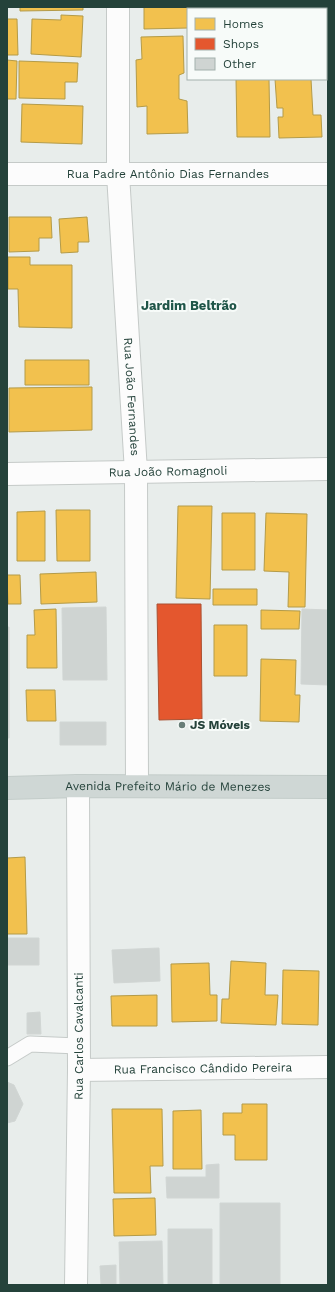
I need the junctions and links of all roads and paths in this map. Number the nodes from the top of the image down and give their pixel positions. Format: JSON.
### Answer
{"nodes":[{"id":1,"x":118,"y":7,"type":"edge"},
{"id":2,"x":7,"y":174,"type":"edge"},
{"id":3,"x":118,"y":174,"type":"junction"},
{"id":4,"x":328,"y":174,"type":"edge"},
{"id":5,"x":328,"y":469,"type":"edge"},
{"id":6,"x":136,"y":472,"type":"junction"},
{"id":7,"x":7,"y":474,"type":"edge"},
{"id":8,"x":78,"y":786,"type":"junction"},
{"id":9,"x":137,"y":786,"type":"junction"},
{"id":10,"x":328,"y":787,"type":"edge"},
{"id":11,"x":7,"y":788,"type":"edge"},
{"id":12,"x":78,"y":1046,"type":"junction"},
{"id":13,"x":7,"y":1058,"type":"edge"},
{"id":14,"x":328,"y":1067,"type":"edge"},
{"id":15,"x":79,"y":1070,"type":"junction"},
{"id":16,"x":76,"y":1285,"type":"edge"}],
"edges":[{"from":1,"to":3,"type":"street","name":"Rua João Fernandes"},
{"from":2,"to":3,"type":"street","name":"Rua Padre Antônio Dias Fernandes"},
{"from":3,"to":4,"type":"street","name":"Rua Padre Antônio Dias Fernandes"},
{"from":3,"to":6,"type":"street","name":"Rua João Fernandes"},
{"from":5,"to":6,"type":"street","name":"Rua João Romagnoli"},
{"from":6,"to":7,"type":"street","name":"Rua João Romagnoli"},
{"from":6,"to":9,"type":"street","name":"Rua João Fernandes"},
{"from":8,"to":9,"type":"main road","name":"Avenida Prefeito Mário de Menezes"},
{"from":8,"to":11,"type":"main road","name":"Avenida Prefeito Mário de Menezes"},
{"from":8,"to":12,"type":"street","name":"Rua Carlos Cavalcanti"},
{"from":9,"to":10,"type":"main road","name":"Avenida Prefeito Mário de Menezes"},
{"from":12,"to":13,"type":"lane"},
{"from":12,"to":15,"type":"street","name":"Rua Carlos Cavalcanti"},
{"from":14,"to":15,"type":"street","name":"Rua Francisco Cândido Pereira"},
{"from":15,"to":16,"type":"street","name":"Rua Carlos Cavalcanti"}]}
